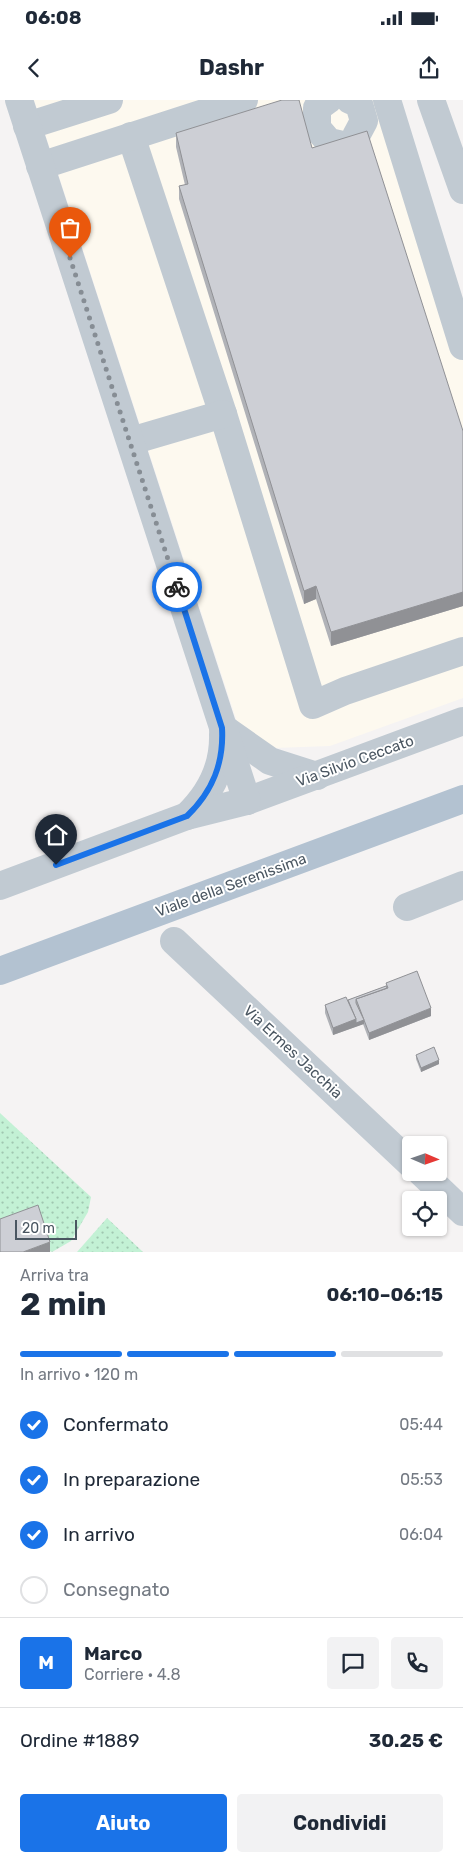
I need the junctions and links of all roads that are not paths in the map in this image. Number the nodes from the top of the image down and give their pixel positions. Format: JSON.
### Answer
{"nodes":[{"id":1,"x":19,"y":100,"type":"edge"},
{"id":2,"x":108,"y":100,"type":"edge"},
{"id":3,"x":244,"y":100,"type":"edge"},
{"id":4,"x":328,"y":100,"type":"edge"},
{"id":5,"x":350,"y":100,"type":"edge"},
{"id":6,"x":387,"y":100,"type":"edge"},
{"id":7,"x":431,"y":100,"type":"edge"},
{"id":8,"x":27,"y":126,"type":"junction"},
{"id":9,"x":132,"y":136,"type":"junction"},
{"id":10,"x":356,"y":136,"type":"edge"},
{"id":11,"x":40,"y":166,"type":"junction"},
{"id":12,"x":350,"y":174,"type":"edge"},
{"id":13,"x":463,"y":190,"type":"edge"},
{"id":14,"x":463,"y":346,"type":"edge"},
{"id":15,"x":223,"y":414,"type":"junction"},
{"id":16,"x":131,"y":442,"type":"junction"},
{"id":17,"x":463,"y":651,"type":"edge"},
{"id":18,"x":463,"y":721,"type":"edge"},
{"id":19,"x":222,"y":728,"type":"junction"},
{"id":20,"x":317,"y":776,"type":"junction"},
{"id":21,"x":463,"y":799,"type":"edge"},
{"id":22,"x":247,"y":802,"type":"junction"},
{"id":23,"x":187,"y":816,"type":"junction"},
{"id":24,"x":463,"y":884,"type":"edge"},
{"id":25,"x":0,"y":886,"type":"edge"},
{"id":26,"x":407,"y":907,"type":"dead end"},
{"id":27,"x":174,"y":941,"type":"dead end"},
{"id":28,"x":0,"y":971,"type":"edge"},
{"id":29,"x":402,"y":1156,"type":"edge"},
{"id":30,"x":430,"y":1181,"type":"edge"},
{"id":31,"x":463,"y":1212,"type":"edge"}],
"edges":[{"from":1,"to":8,"type":"street"},
{"from":2,"to":8,"type":"street"},
{"from":3,"to":9,"type":"street"},
{"from":4,"to":12,"type":"street"},
{"from":5,"to":10,"type":"street"},
{"from":6,"to":14,"type":"street"},
{"from":7,"to":13,"type":"street"},
{"from":8,"to":11,"type":"street"},
{"from":9,"to":11,"type":"street"},
{"from":9,"to":15,"type":"street"},
{"from":11,"to":16,"type":"street"},
{"from":15,"to":16,"type":"street"},
{"from":15,"to":17,"type":"street"},
{"from":16,"to":19,"type":"street"},
{"from":18,"to":20,"type":"street","name":"Via Silvio Ceccato"},
{"from":19,"to":20,"type":"street"},
{"from":19,"to":22,"type":"street"},
{"from":19,"to":23,"type":"street"},
{"from":20,"to":22,"type":"street","name":"Via Silvio Ceccato"},
{"from":21,"to":28,"type":"main road","name":"Viale della Serenissima"},
{"from":22,"to":23,"type":"street","name":"Via Silvio Ceccato"},
{"from":23,"to":25,"type":"street"},
{"from":24,"to":26,"type":"street"},
{"from":27,"to":29,"type":"street","name":"Via Ermes Jacchia"},
{"from":30,"to":31,"type":"street"}]}
